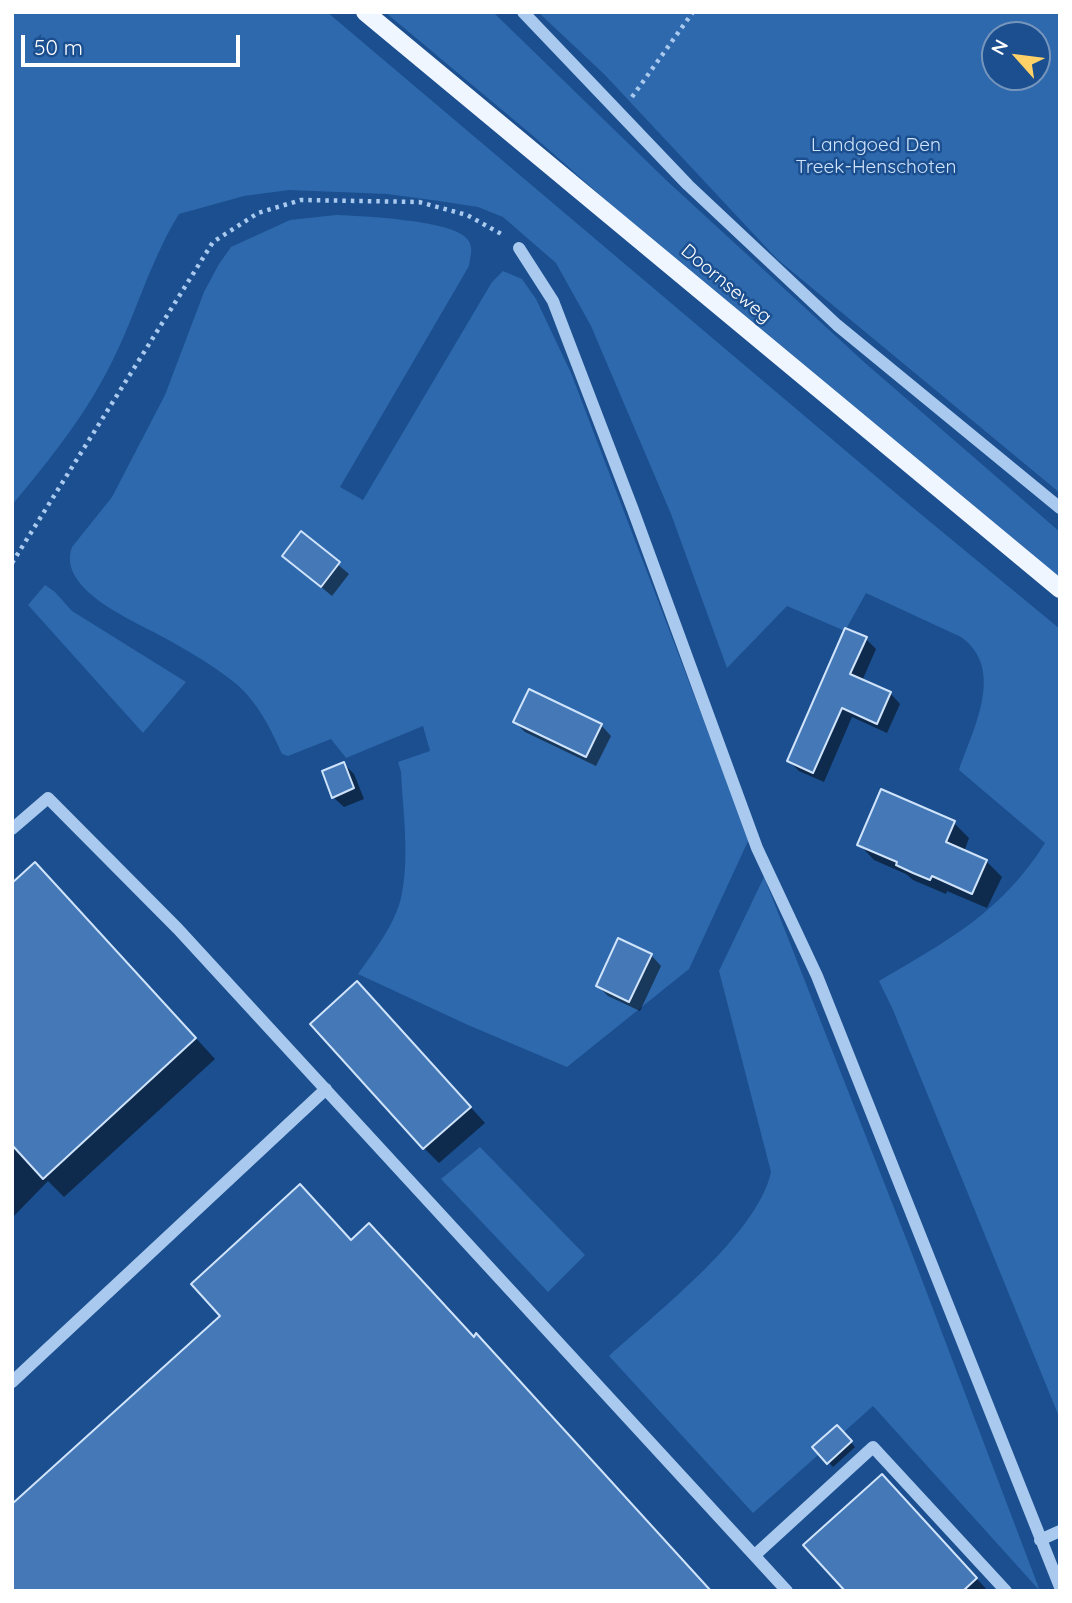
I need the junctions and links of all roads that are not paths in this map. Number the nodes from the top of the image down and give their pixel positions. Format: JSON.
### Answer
{"nodes":[{"id":1,"x":365,"y":12,"type":"edge"},
{"id":2,"x":523,"y":12,"type":"edge"},
{"id":3,"x":519,"y":248,"type":"road end"},
{"id":4,"x":1060,"y":508,"type":"edge"},
{"id":5,"x":1060,"y":589,"type":"edge"},
{"id":6,"x":12,"y":829,"type":"edge"},
{"id":7,"x":326,"y":1089,"type":"junction"},
{"id":8,"x":12,"y":1382,"type":"edge"},
{"id":9,"x":1060,"y":1531,"type":"edge"},
{"id":10,"x":1040,"y":1540,"type":"junction"},
{"id":11,"x":755,"y":1555,"type":"junction"},
{"id":12,"x":1060,"y":1587,"type":"edge"},
{"id":13,"x":788,"y":1591,"type":"edge"},
{"id":14,"x":1006,"y":1591,"type":"edge"}],
"edges":[{"from":1,"to":5,"type":"main road","name":"Doornseweg"},
{"from":2,"to":4,"type":"street"},
{"from":3,"to":10,"type":"street"},
{"from":6,"to":7,"type":"street"},
{"from":7,"to":8,"type":"street"},
{"from":7,"to":11,"type":"street"},
{"from":9,"to":10,"type":"street"},
{"from":10,"to":12,"type":"street"},
{"from":11,"to":13,"type":"street"},
{"from":11,"to":14,"type":"street"}]}
